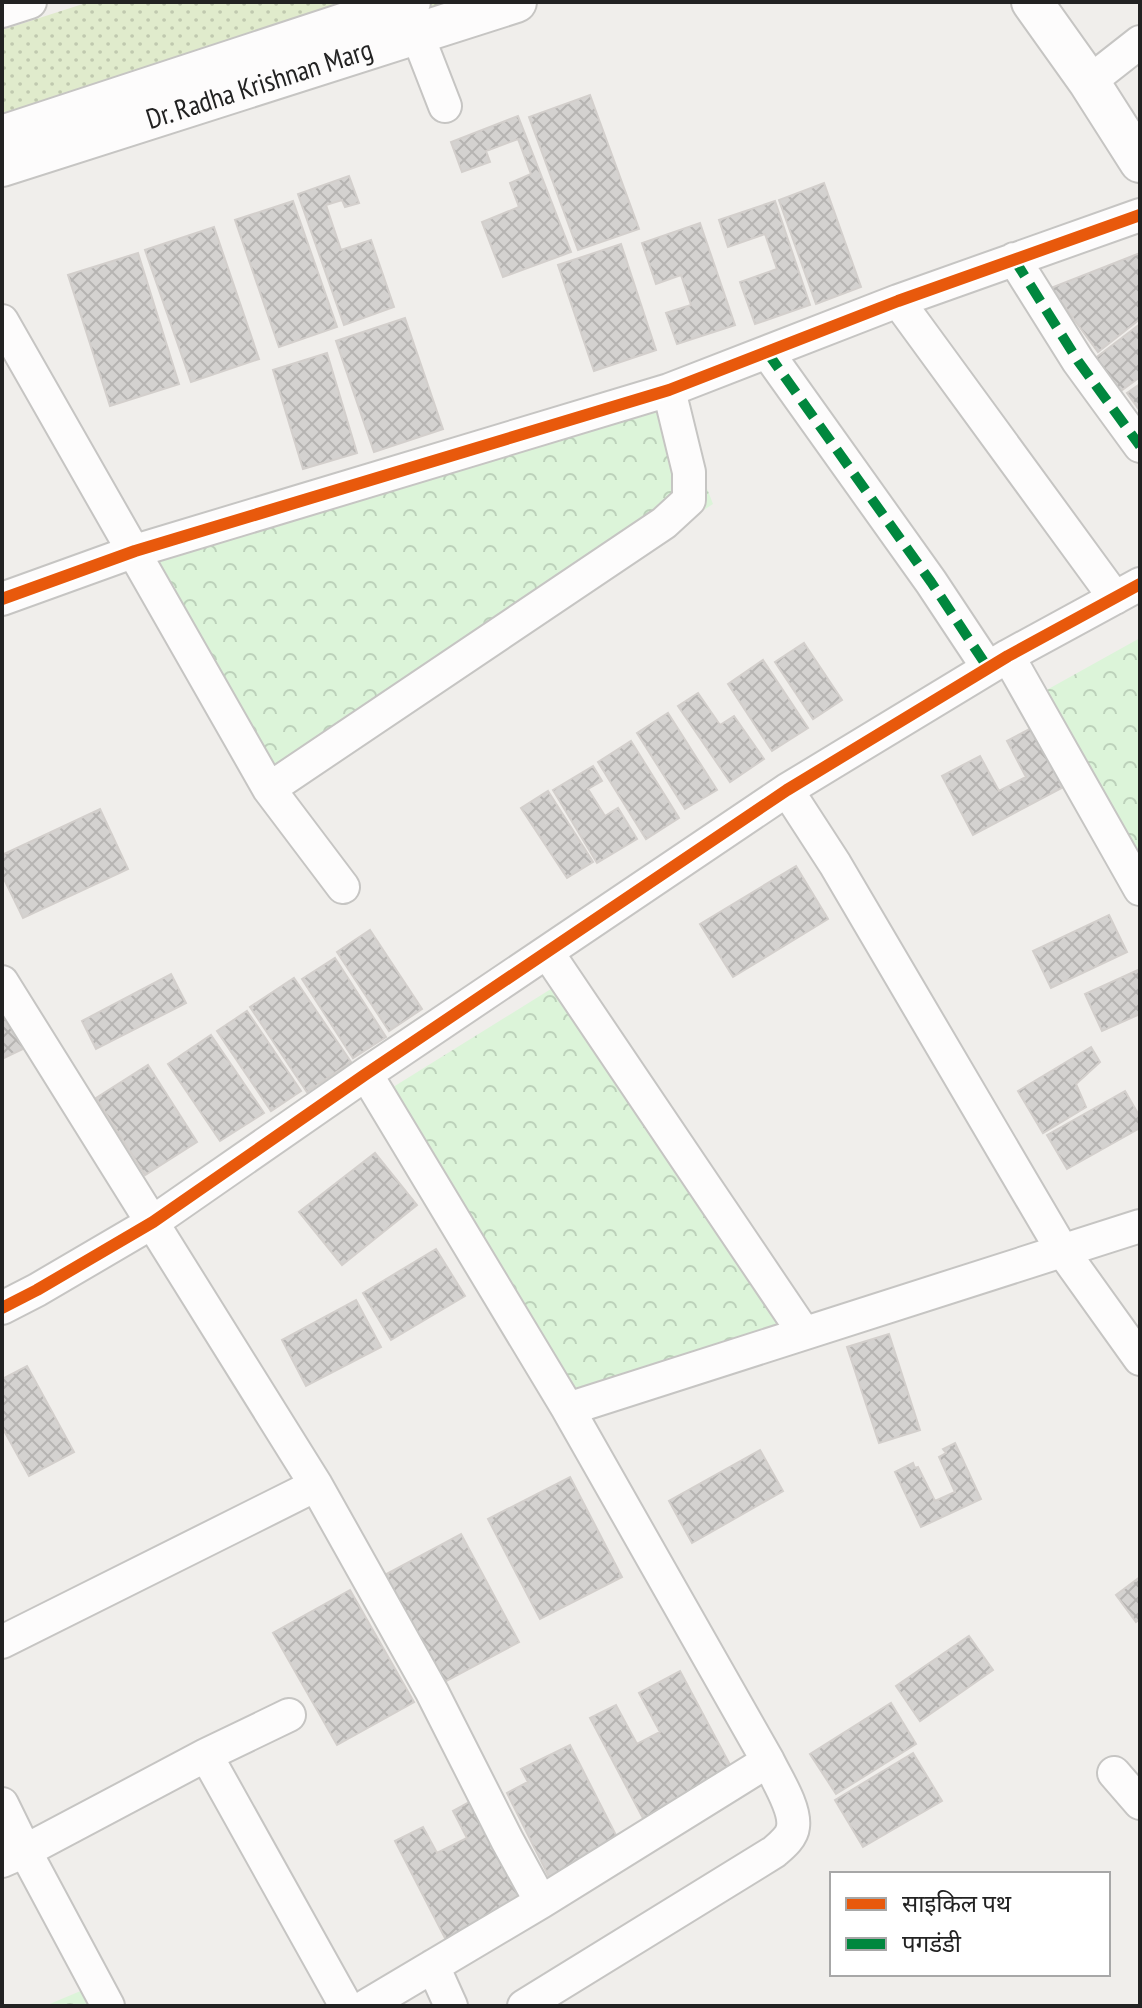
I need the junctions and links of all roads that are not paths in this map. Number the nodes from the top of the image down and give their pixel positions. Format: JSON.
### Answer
{"nodes":[{"id":1,"x":30,"y":2,"type":"edge"},
{"id":2,"x":516,"y":2,"type":"edge"},
{"id":3,"x":1032,"y":2,"type":"edge"},
{"id":4,"x":2,"y":11,"type":"edge"},
{"id":5,"x":430,"y":15,"type":"edge"},
{"id":6,"x":1140,"y":42,"type":"edge"},
{"id":7,"x":1089,"y":82,"type":"junction"},
{"id":8,"x":445,"y":106,"type":"dead end"},
{"id":9,"x":2,"y":136,"type":"edge"},
{"id":10,"x":1140,"y":162,"type":"edge"},
{"id":11,"x":2,"y":166,"type":"edge"},
{"id":12,"x":1140,"y":215,"type":"edge"},
{"id":13,"x":1014,"y":259,"type":"junction"},
{"id":14,"x":898,"y":301,"type":"junction"},
{"id":15,"x":2,"y":321,"type":"edge"},
{"id":16,"x":767,"y":352,"type":"junction"},
{"id":17,"x":669,"y":390,"type":"junction"},
{"id":18,"x":1140,"y":446,"type":"edge"},
{"id":19,"x":135,"y":551,"type":"junction"},
{"id":20,"x":1127,"y":591,"type":"edge"},
{"id":21,"x":2,"y":599,"type":"edge"},
{"id":22,"x":998,"y":662,"type":"junction"},
{"id":23,"x":269,"y":789,"type":"junction"},
{"id":24,"x":787,"y":790,"type":"junction"},
{"id":25,"x":343,"y":887,"type":"dead end"},
{"id":26,"x":1140,"y":889,"type":"edge"},
{"id":27,"x":547,"y":952,"type":"junction"},
{"id":28,"x":2,"y":982,"type":"edge"},
{"id":29,"x":366,"y":1074,"type":"junction"},
{"id":30,"x":153,"y":1222,"type":"junction"},
{"id":31,"x":1140,"y":1226,"type":"edge"},
{"id":32,"x":1062,"y":1250,"type":"junction"},
{"id":33,"x":2,"y":1308,"type":"edge"},
{"id":34,"x":804,"y":1333,"type":"junction"},
{"id":35,"x":1140,"y":1359,"type":"edge"},
{"id":36,"x":568,"y":1409,"type":"junction"},
{"id":37,"x":316,"y":1485,"type":"junction"},
{"id":38,"x":2,"y":1642,"type":"edge"},
{"id":39,"x":289,"y":1715,"type":"dead end"},
{"id":40,"x":206,"y":1755,"type":"junction"},
{"id":41,"x":768,"y":1761,"type":"junction"},
{"id":42,"x":1114,"y":1773,"type":"dead end"},
{"id":43,"x":1140,"y":1803,"type":"edge"},
{"id":44,"x":2,"y":1804,"type":"edge"},
{"id":45,"x":13,"y":1856,"type":"edge"},
{"id":46,"x":541,"y":1902,"type":"junction"},
{"id":47,"x":433,"y":1966,"type":"junction"},
{"id":48,"x":108,"y":2006,"type":"edge"},
{"id":49,"x":346,"y":2006,"type":"edge"},
{"id":50,"x":366,"y":2006,"type":"edge"},
{"id":51,"x":451,"y":2006,"type":"edge"},
{"id":52,"x":524,"y":2006,"type":"edge"}],
"edges":[{"from":1,"to":4,"type":"street"},
{"from":2,"to":5,"type":"street","name":"Dr. Radha Krishnan Marg"},
{"from":3,"to":7,"type":"street"},
{"from":5,"to":8,"type":"street"},
{"from":5,"to":9,"type":"street"},
{"from":5,"to":11,"type":"street","name":"Dr. Radha Krishnan Marg"},
{"from":6,"to":7,"type":"street"},
{"from":7,"to":10,"type":"street"},
{"from":12,"to":13,"type":"street"},
{"from":13,"to":14,"type":"street"},
{"from":13,"to":18,"type":"street"},
{"from":14,"to":16,"type":"street"},
{"from":14,"to":20,"type":"street"},
{"from":15,"to":19,"type":"street"},
{"from":16,"to":17,"type":"street"},
{"from":16,"to":22,"type":"street"},
{"from":17,"to":19,"type":"street"},
{"from":17,"to":23,"type":"street"},
{"from":19,"to":21,"type":"street"},
{"from":19,"to":23,"type":"street"},
{"from":20,"to":22,"type":"street"},
{"from":22,"to":24,"type":"street"},
{"from":22,"to":26,"type":"street"},
{"from":23,"to":25,"type":"street"},
{"from":24,"to":27,"type":"street"},
{"from":24,"to":32,"type":"street"},
{"from":27,"to":29,"type":"street"},
{"from":27,"to":34,"type":"street"},
{"from":28,"to":30,"type":"street"},
{"from":29,"to":30,"type":"street"},
{"from":29,"to":36,"type":"street"},
{"from":30,"to":33,"type":"street"},
{"from":30,"to":37,"type":"street"},
{"from":31,"to":32,"type":"street"},
{"from":32,"to":34,"type":"street"},
{"from":32,"to":35,"type":"street"},
{"from":34,"to":36,"type":"street"},
{"from":36,"to":41,"type":"street"},
{"from":37,"to":38,"type":"street"},
{"from":37,"to":46,"type":"street"},
{"from":39,"to":40,"type":"street"},
{"from":40,"to":45,"type":"street"},
{"from":40,"to":49,"type":"street"},
{"from":41,"to":46,"type":"street"},
{"from":41,"to":52,"type":"street"},
{"from":42,"to":43,"type":"street"},
{"from":44,"to":45,"type":"street"},
{"from":45,"to":48,"type":"street"},
{"from":46,"to":47,"type":"street"},
{"from":47,"to":50,"type":"street"},
{"from":47,"to":51,"type":"street"}]}
